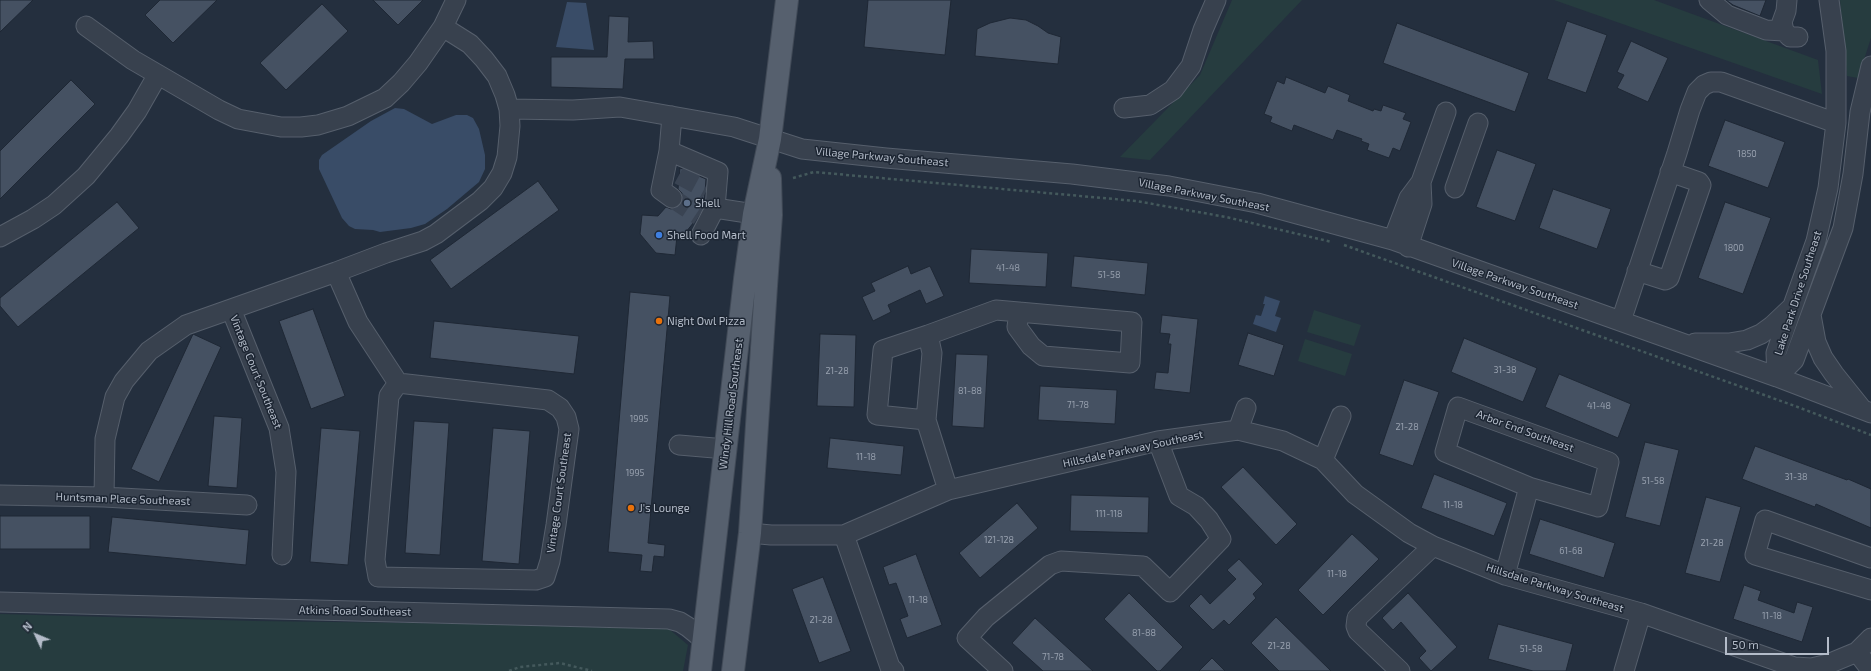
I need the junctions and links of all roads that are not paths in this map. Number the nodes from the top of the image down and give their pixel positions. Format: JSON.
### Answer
{"nodes":[{"id":1,"x":456,"y":0,"type":"edge"},
{"id":2,"x":787,"y":0,"type":"edge"},
{"id":3,"x":1216,"y":0,"type":"edge"},
{"id":4,"x":1708,"y":0,"type":"edge"},
{"id":5,"x":1787,"y":0,"type":"edge"},
{"id":6,"x":1829,"y":0,"type":"edge"},
{"id":7,"x":86,"y":26,"type":"dead end"},
{"id":8,"x":443,"y":27,"type":"junction"},
{"id":9,"x":1871,"y":66,"type":"edge"},
{"id":10,"x":157,"y":76,"type":"junction"},
{"id":11,"x":1124,"y":108,"type":"dead end"},
{"id":12,"x":509,"y":109,"type":"junction"},
{"id":13,"x":1446,"y":112,"type":"dead end"},
{"id":14,"x":672,"y":116,"type":"junction"},
{"id":15,"x":1478,"y":123,"type":"dead end"},
{"id":16,"x":1836,"y":123,"type":"junction"},
{"id":17,"x":770,"y":139,"type":"junction"},
{"id":18,"x":671,"y":165,"type":"junction"},
{"id":19,"x":1670,"y":172,"type":"junction"},
{"id":20,"x":1455,"y":188,"type":"dead end"},
{"id":21,"x":672,"y":198,"type":"tunnel mouth"},
{"id":22,"x":754,"y":214,"type":"junction"},
{"id":23,"x":0,"y":237,"type":"edge"},
{"id":24,"x":1400,"y":244,"type":"junction"},
{"id":25,"x":1637,"y":271,"type":"junction"},
{"id":26,"x":336,"y":272,"type":"junction"},
{"id":27,"x":1794,"y":306,"type":"junction"},
{"id":28,"x":231,"y":309,"type":"junction"},
{"id":29,"x":1019,"y":312,"type":"junction"},
{"id":30,"x":1811,"y":315,"type":"junction"},
{"id":31,"x":1621,"y":321,"type":"junction"},
{"id":32,"x":928,"y":335,"type":"junction"},
{"id":33,"x":1681,"y":343,"type":"junction"},
{"id":34,"x":1777,"y":377,"type":"junction"},
{"id":35,"x":398,"y":383,"type":"junction"},
{"id":36,"x":1246,"y":408,"type":"dead end"},
{"id":37,"x":1868,"y":412,"type":"edge"},
{"id":38,"x":1341,"y":416,"type":"dead end"},
{"id":39,"x":926,"y":420,"type":"junction"},
{"id":40,"x":1238,"y":430,"type":"junction"},
{"id":41,"x":1158,"y":441,"type":"junction"},
{"id":42,"x":679,"y":445,"type":"dead end"},
{"id":43,"x":726,"y":449,"type":"junction"},
{"id":44,"x":1323,"y":460,"type":"junction"},
{"id":45,"x":1529,"y":487,"type":"junction"},
{"id":46,"x":948,"y":490,"type":"junction"},
{"id":47,"x":0,"y":495,"type":"edge"},
{"id":48,"x":104,"y":497,"type":"junction"},
{"id":49,"x":247,"y":504,"type":"dead end"},
{"id":50,"x":750,"y":533,"type":"junction"},
{"id":51,"x":844,"y":535,"type":"junction"},
{"id":52,"x":1433,"y":546,"type":"junction"},
{"id":53,"x":282,"y":555,"type":"dead end"},
{"id":54,"x":1871,"y":558,"type":"edge"},
{"id":55,"x":1506,"y":576,"type":"junction"},
{"id":56,"x":1871,"y":589,"type":"edge"},
{"id":57,"x":0,"y":602,"type":"edge"},
{"id":58,"x":1641,"y":614,"type":"junction"},
{"id":59,"x":1871,"y":638,"type":"edge"},
{"id":60,"x":704,"y":640,"type":"junction"},
{"id":61,"x":1857,"y":652,"type":"junction"},
{"id":62,"x":1761,"y":664,"type":"edge"},
{"id":63,"x":1871,"y":670,"type":"edge"},
{"id":64,"x":700,"y":671,"type":"edge"},
{"id":65,"x":715,"y":671,"type":"edge"},
{"id":66,"x":733,"y":671,"type":"edge"},
{"id":67,"x":894,"y":671,"type":"edge"},
{"id":68,"x":1003,"y":671,"type":"edge"},
{"id":69,"x":1400,"y":671,"type":"edge"},
{"id":70,"x":1624,"y":671,"type":"edge"}],
"edges":[{"from":1,"to":8,"type":"street"},
{"from":2,"to":17,"type":"main road","name":"Windy Hill Road Southeast"},
{"from":3,"to":11,"type":"street"},
{"from":4,"to":5,"type":"street"},
{"from":6,"to":16,"type":"street","name":"Lake Park Drive Southeast"},
{"from":7,"to":10,"type":"street"},
{"from":8,"to":10,"type":"street"},
{"from":8,"to":12,"type":"street","name":"Vintage Court Southeast"},
{"from":9,"to":30,"type":"street","name":"Lake Park Drive Southeast"},
{"from":10,"to":23,"type":"street"},
{"from":12,"to":14,"type":"street","name":"Village Parkway Southeast"},
{"from":12,"to":26,"type":"street","name":"Vintage Court Southeast"},
{"from":13,"to":24,"type":"street"},
{"from":14,"to":17,"type":"street","name":"Village Parkway Southeast"},
{"from":14,"to":18,"type":"street"},
{"from":15,"to":20,"type":"street"},
{"from":16,"to":19,"type":"street"},
{"from":16,"to":27,"type":"street","name":"Lake Park Drive Southeast"},
{"from":17,"to":22,"type":"main road","name":"Windy Hill Road Southeast"},
{"from":17,"to":24,"type":"street","name":"Village Parkway Southeast"},
{"from":17,"to":50,"type":"main road","name":"Windy Hill Road Southeast"},
{"from":18,"to":21,"type":"street"},
{"from":18,"to":22,"type":"street"},
{"from":19,"to":25,"type":"street"},
{"from":19,"to":25,"type":"street"},
{"from":22,"to":43,"type":"main road","name":"Windy Hill Road Southeast"},
{"from":24,"to":31,"type":"street","name":"Village Parkway Southeast"},
{"from":25,"to":31,"type":"street"},
{"from":26,"to":28,"type":"street","name":"Vintage Court Southeast"},
{"from":26,"to":35,"type":"street"},
{"from":27,"to":33,"type":"street"},
{"from":27,"to":34,"type":"street","name":"Lake Park Drive Southeast"},
{"from":28,"to":48,"type":"street","name":"Vintage Court Southeast"},
{"from":28,"to":53,"type":"street","name":"Vintage Court Southeast"},
{"from":29,"to":29,"type":"street"},
{"from":29,"to":32,"type":"street"},
{"from":30,"to":34,"type":"street","name":"Lake Park Drive Southeast"},
{"from":30,"to":37,"type":"street"},
{"from":31,"to":33,"type":"street","name":"Village Parkway Southeast"},
{"from":32,"to":39,"type":"street"},
{"from":32,"to":39,"type":"street"},
{"from":33,"to":34,"type":"street","name":"Village Parkway Southeast"},
{"from":34,"to":37,"type":"street","name":"Village Parkway Southeast"},
{"from":35,"to":35,"type":"street","name":"Vintage Court Southeast"},
{"from":36,"to":40,"type":"street"},
{"from":38,"to":44,"type":"street"},
{"from":39,"to":46,"type":"street"},
{"from":40,"to":41,"type":"street","name":"Hillsdale Parkway Southeast"},
{"from":40,"to":44,"type":"street","name":"Hillsdale Parkway Southeast"},
{"from":41,"to":46,"type":"street","name":"Hillsdale Parkway Southeast"},
{"from":41,"to":68,"type":"street"},
{"from":42,"to":43,"type":"street"},
{"from":43,"to":60,"type":"main road","name":"Windy Hill Road Southeast"},
{"from":44,"to":52,"type":"street","name":"Hillsdale Parkway Southeast"},
{"from":45,"to":45,"type":"street","name":"Arbor End Southeast"},
{"from":45,"to":55,"type":"street"},
{"from":46,"to":51,"type":"street","name":"Hillsdale Parkway Southeast"},
{"from":47,"to":48,"type":"street","name":"Huntsman Place Southeast"},
{"from":48,"to":49,"type":"street","name":"Huntsman Place Southeast"},
{"from":50,"to":51,"type":"street","name":"Hillsdale Parkway Southeast"},
{"from":50,"to":66,"type":"main road","name":"Windy Hill Road Southeast"},
{"from":51,"to":67,"type":"street"},
{"from":52,"to":55,"type":"street","name":"Hillsdale Parkway Southeast"},
{"from":52,"to":69,"type":"street"},
{"from":54,"to":56,"type":"street"},
{"from":55,"to":58,"type":"street","name":"Hillsdale Parkway Southeast"},
{"from":57,"to":60,"type":"street","name":"Atkins Road Southeast"},
{"from":58,"to":62,"type":"street","name":"Hillsdale Parkway Southeast"},
{"from":58,"to":70,"type":"street"},
{"from":59,"to":61,"type":"street","name":"Hillsdale Parkway Southeast"},
{"from":60,"to":64,"type":"main road","name":"Windy Hill Road Southeast"},
{"from":60,"to":65,"type":"main road"},
{"from":61,"to":62,"type":"street","name":"Hillsdale Parkway Southeast"},
{"from":61,"to":63,"type":"street"}]}
